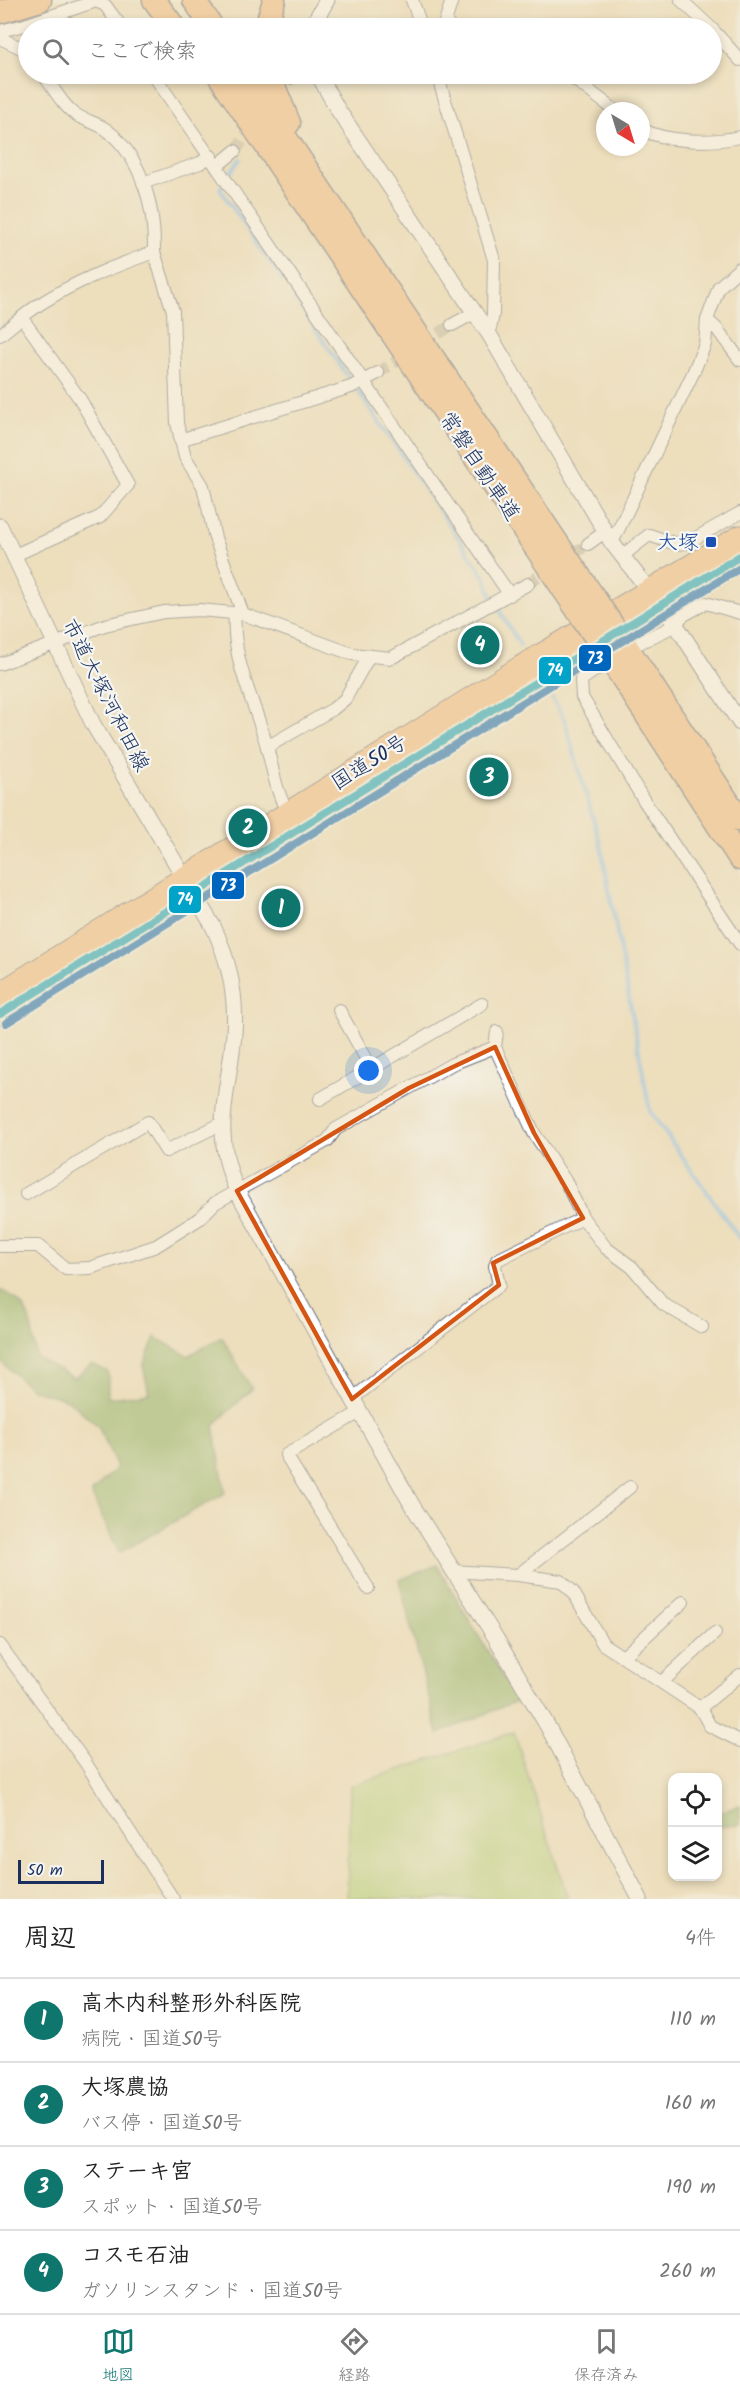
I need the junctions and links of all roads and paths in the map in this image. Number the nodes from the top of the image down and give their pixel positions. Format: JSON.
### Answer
{"nodes":[{"id":1,"x":40,"y":0,"type":"edge"},
{"id":2,"x":154,"y":0,"type":"edge"},
{"id":3,"x":170,"y":0,"type":"edge"},
{"id":4,"x":194,"y":0,"type":"edge"},
{"id":5,"x":274,"y":0,"type":"edge"},
{"id":6,"x":327,"y":0,"type":"edge"},
{"id":7,"x":412,"y":0,"type":"edge"},
{"id":8,"x":452,"y":0,"type":"edge"},
{"id":9,"x":681,"y":0,"type":"edge"},
{"id":10,"x":0,"y":12,"type":"edge"},
{"id":11,"x":48,"y":18,"type":"edge"},
{"id":12,"x":115,"y":18,"type":"edge"},
{"id":13,"x":168,"y":18,"type":"edge"},
{"id":14,"x":182,"y":18,"type":"edge"},
{"id":15,"x":206,"y":18,"type":"edge"},
{"id":16,"x":269,"y":18,"type":"edge"},
{"id":17,"x":317,"y":18,"type":"edge"},
{"id":18,"x":418,"y":18,"type":"edge"},
{"id":19,"x":446,"y":18,"type":"edge"},
{"id":20,"x":700,"y":18,"type":"edge"},
{"id":21,"x":18,"y":27,"type":"edge"},
{"id":22,"x":0,"y":31,"type":"edge"},
{"id":23,"x":0,"y":38,"type":"edge"},
{"id":24,"x":722,"y":41,"type":"edge"},
{"id":25,"x":18,"y":47,"type":"edge"},
{"id":26,"x":740,"y":60,"type":"edge"},
{"id":27,"x":50,"y":84,"type":"edge"},
{"id":28,"x":160,"y":84,"type":"edge"},
{"id":29,"x":216,"y":84,"type":"edge"},
{"id":30,"x":225,"y":84,"type":"edge"},
{"id":31,"x":250,"y":84,"type":"edge"},
{"id":32,"x":284,"y":84,"type":"edge"},
{"id":33,"x":324,"y":84,"type":"edge"},
{"id":34,"x":440,"y":84,"type":"edge"},
{"id":35,"x":580,"y":84,"type":"edge"},
{"id":36,"x":604,"y":102,"type":"edge"},
{"id":37,"x":650,"y":132,"type":"edge"},
{"id":38,"x":740,"y":137,"type":"edge"},
{"id":39,"x":235,"y":151,"type":"tunnel mouth"},
{"id":40,"x":214,"y":161,"type":"junction"},
{"id":41,"x":143,"y":183,"type":"junction"},
{"id":42,"x":292,"y":186,"type":"junction"},
{"id":43,"x":154,"y":252,"type":"junction"},
{"id":44,"x":740,"y":268,"type":"edge"},
{"id":45,"x":474,"y":312,"type":"junction"},
{"id":46,"x":22,"y":318,"type":"junction"},
{"id":47,"x":706,"y":320,"type":"junction"},
{"id":48,"x":452,"y":325,"type":"tunnel mouth"},
{"id":49,"x":489,"y":334,"type":"junction"},
{"id":50,"x":0,"y":335,"type":"edge"},
{"id":51,"x":740,"y":360,"type":"edge"},
{"id":52,"x":378,"y":374,"type":"tunnel mouth"},
{"id":53,"x":365,"y":382,"type":"junction"},
{"id":54,"x":457,"y":394,"type":"junction"},
{"id":55,"x":180,"y":440,"type":"junction"},
{"id":56,"x":740,"y":513,"type":"edge"},
{"id":57,"x":0,"y":526,"type":"edge"},
{"id":58,"x":740,"y":536,"type":"edge"},
{"id":59,"x":609,"y":537,"type":"junction"},
{"id":60,"x":588,"y":544,"type":"tunnel mouth"},
{"id":61,"x":17,"y":554,"type":"dead end"},
{"id":62,"x":622,"y":556,"type":"junction"},
{"id":63,"x":740,"y":556,"type":"edge"},
{"id":64,"x":528,"y":584,"type":"tunnel mouth"},
{"id":65,"x":510,"y":595,"type":"junction"},
{"id":66,"x":652,"y":597,"type":"junction"},
{"id":67,"x":586,"y":605,"type":"junction"},
{"id":68,"x":239,"y":613,"type":"junction"},
{"id":69,"x":740,"y":613,"type":"edge"},
{"id":70,"x":676,"y":625,"type":"junction"},
{"id":71,"x":54,"y":643,"type":"junction"},
{"id":72,"x":618,"y":652,"type":"junction"},
{"id":73,"x":368,"y":658,"type":"junction"},
{"id":74,"x":0,"y":664,"type":"edge"},
{"id":75,"x":740,"y":723,"type":"edge"},
{"id":76,"x":267,"y":747,"type":"junction"},
{"id":77,"x":288,"y":813,"type":"junction"},
{"id":78,"x":740,"y":820,"type":"edge"},
{"id":79,"x":740,"y":859,"type":"edge"},
{"id":80,"x":189,"y":886,"type":"junction"},
{"id":81,"x":740,"y":944,"type":"edge"},
{"id":82,"x":0,"y":993,"type":"edge"},
{"id":83,"x":482,"y":1004,"type":"dead end"},
{"id":84,"x":339,"y":1010,"type":"dead end"},
{"id":85,"x":0,"y":1014,"type":"edge"},
{"id":86,"x":496,"y":1032,"type":"dead end"},
{"id":87,"x":495,"y":1047,"type":"junction"},
{"id":88,"x":372,"y":1069,"type":"junction"},
{"id":89,"x":320,"y":1099,"type":"dead end"},
{"id":90,"x":221,"y":1124,"type":"junction"},
{"id":91,"x":237,"y":1191,"type":"junction"},
{"id":92,"x":26,"y":1194,"type":"dead end"},
{"id":93,"x":583,"y":1218,"type":"junction"},
{"id":94,"x":0,"y":1246,"type":"edge"},
{"id":95,"x":702,"y":1327,"type":"dead end"},
{"id":96,"x":356,"y":1405,"type":"junction"},
{"id":97,"x":630,"y":1487,"type":"dead end"},
{"id":98,"x":452,"y":1570,"type":"junction"},
{"id":99,"x":518,"y":1575,"type":"junction"},
{"id":100,"x":368,"y":1588,"type":"dead end"},
{"id":101,"x":683,"y":1602,"type":"dead end"},
{"id":102,"x":715,"y":1634,"type":"dead end"},
{"id":103,"x":0,"y":1645,"type":"edge"},
{"id":104,"x":623,"y":1657,"type":"junction"},
{"id":105,"x":740,"y":1675,"type":"edge"},
{"id":106,"x":662,"y":1682,"type":"junction"},
{"id":107,"x":700,"y":1708,"type":"junction"},
{"id":108,"x":737,"y":1736,"type":"edge"},
{"id":109,"x":173,"y":1899,"type":"edge"},
{"id":110,"x":640,"y":1899,"type":"edge"}],
"edges":[{"from":1,"to":10,"type":"highway"},
{"from":2,"to":13,"type":"highway"},
{"from":3,"to":14,"type":"highway"},
{"from":4,"to":15,"type":"highway"},
{"from":5,"to":16,"type":"highway"},
{"from":6,"to":17,"type":"street"},
{"from":7,"to":18,"type":"street"},
{"from":8,"to":19,"type":"street"},
{"from":9,"to":20,"type":"street"},
{"from":11,"to":12,"type":"street"},
{"from":21,"to":22,"type":"street"},
{"from":23,"to":25,"type":"street"},
{"from":24,"to":26,"type":"street"},
{"from":27,"to":41,"type":"street"},
{"from":28,"to":40,"type":"street"},
{"from":29,"to":42,"type":"highway"},
{"from":30,"to":42,"type":"highway","name":"常磐自動車道"},
{"from":31,"to":54,"type":"highway","name":"常磐自動車道"},
{"from":32,"to":54,"type":"highway"},
{"from":33,"to":45,"type":"street"},
{"from":34,"to":49,"type":"street"},
{"from":35,"to":36,"type":"street"},
{"from":37,"to":38,"type":"street"},
{"from":39,"to":40,"type":"street"},
{"from":40,"to":41,"type":"street"},
{"from":40,"to":53,"type":"street"},
{"from":41,"to":43,"type":"street"},
{"from":42,"to":67,"type":"highway","name":"常磐自動車道"},
{"from":43,"to":46,"type":"street"},
{"from":43,"to":55,"type":"street"},
{"from":44,"to":47,"type":"street"},
{"from":45,"to":48,"type":"street"},
{"from":45,"to":49,"type":"street"},
{"from":46,"to":50,"type":"street"},
{"from":46,"to":61,"type":"street"},
{"from":47,"to":51,"type":"street"},
{"from":47,"to":59,"type":"street"},
{"from":49,"to":59,"type":"street"},
{"from":52,"to":53,"type":"street"},
{"from":53,"to":55,"type":"street"},
{"from":53,"to":65,"type":"street"},
{"from":54,"to":67,"type":"highway","name":"常磐自動車道"},
{"from":55,"to":68,"type":"street"},
{"from":56,"to":62,"type":"street"},
{"from":57,"to":71,"type":"street","name":"市道大塚河和田線"},
{"from":58,"to":66,"type":"highway","name":"国道50号"},
{"from":59,"to":60,"type":"street"},
{"from":59,"to":62,"type":"street"},
{"from":62,"to":66,"type":"street"},
{"from":63,"to":66,"type":"highway","name":"国道50号"},
{"from":64,"to":65,"type":"street"},
{"from":65,"to":73,"type":"street"},
{"from":66,"to":70,"type":"street"},
{"from":66,"to":77,"type":"highway","name":"国道50号"},
{"from":66,"to":80,"type":"highway","name":"国道50号"},
{"from":67,"to":72,"type":"highway","name":"常磐自動車道","bridge":true},
{"from":68,"to":71,"type":"street"},
{"from":68,"to":73,"type":"street"},
{"from":68,"to":76,"type":"street"},
{"from":69,"to":70,"type":"street"},
{"from":70,"to":72,"type":"street"},
{"from":70,"to":75,"type":"street"},
{"from":71,"to":74,"type":"street"},
{"from":71,"to":80,"type":"street","name":"市道大塚河和田線"},
{"from":72,"to":78,"type":"highway","name":"常磐自動車道"},
{"from":72,"to":79,"type":"highway","name":"常磐自動車道"},
{"from":72,"to":81,"type":"street"},
{"from":73,"to":76,"type":"street"},
{"from":76,"to":77,"type":"street"},
{"from":77,"to":80,"type":"highway","name":"国道50号"},
{"from":80,"to":82,"type":"highway","name":"国道50号"},
{"from":80,"to":85,"type":"highway","name":"国道50号"},
{"from":80,"to":90,"type":"street","name":"市道大塚河和田線"},
{"from":83,"to":88,"type":"street"},
{"from":84,"to":88,"type":"street"},
{"from":86,"to":87,"type":"street"},
{"from":87,"to":91,"type":"street"},
{"from":87,"to":93,"type":"street"},
{"from":88,"to":89,"type":"street"},
{"from":90,"to":91,"type":"street","name":"市道大塚河和田線"},
{"from":90,"to":92,"type":"street"},
{"from":91,"to":94,"type":"street"},
{"from":91,"to":96,"type":"street","name":"市道大塚河和田線"},
{"from":93,"to":95,"type":"street"},
{"from":93,"to":96,"type":"street"},
{"from":96,"to":98,"type":"street","name":"市道大塚河和田線"},
{"from":96,"to":100,"type":"street"},
{"from":97,"to":99,"type":"street"},
{"from":98,"to":99,"type":"street"},
{"from":98,"to":110,"type":"street","name":"市道大塚河和田線"},
{"from":99,"to":104,"type":"street"},
{"from":101,"to":104,"type":"street"},
{"from":102,"to":106,"type":"street"},
{"from":103,"to":109,"type":"street"},
{"from":104,"to":106,"type":"street"},
{"from":105,"to":107,"type":"street"},
{"from":106,"to":107,"type":"street"},
{"from":107,"to":108,"type":"street"}]}
